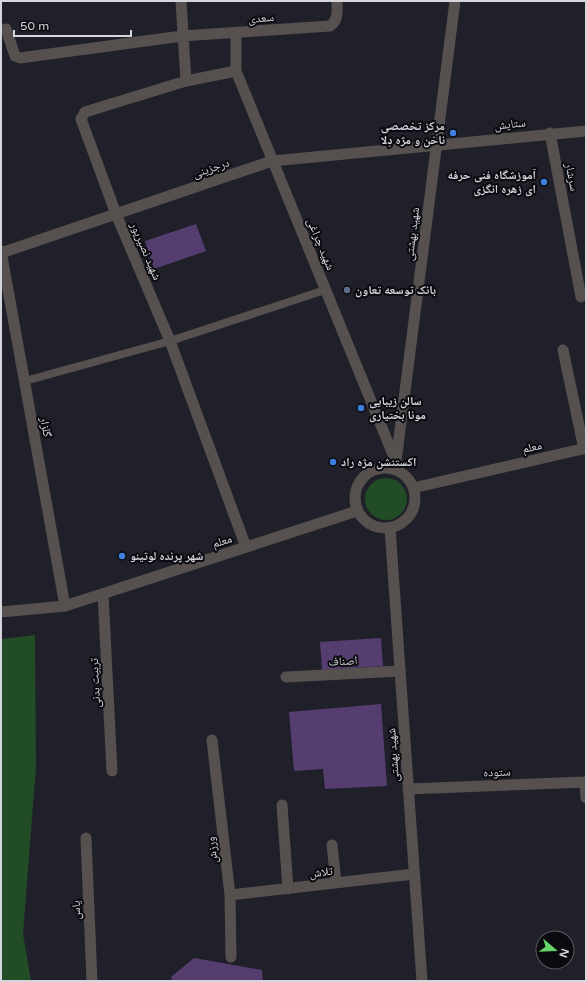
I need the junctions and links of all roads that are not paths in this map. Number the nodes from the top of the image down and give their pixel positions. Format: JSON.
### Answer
{"nodes":[{"id":1,"x":181,"y":1,"type":"edge"},
{"id":2,"x":336,"y":1,"type":"edge"},
{"id":3,"x":455,"y":1,"type":"edge"},
{"id":4,"x":6,"y":29,"type":"dead end"},
{"id":5,"x":236,"y":34,"type":"junction"},
{"id":6,"x":182,"y":36,"type":"junction"},
{"id":7,"x":236,"y":71,"type":"junction"},
{"id":8,"x":186,"y":81,"type":"junction"},
{"id":9,"x":586,"y":131,"type":"edge"},
{"id":10,"x":550,"y":133,"type":"junction"},
{"id":11,"x":437,"y":144,"type":"junction"},
{"id":12,"x":272,"y":161,"type":"junction"},
{"id":13,"x":116,"y":214,"type":"junction"},
{"id":14,"x":1,"y":252,"type":"edge"},
{"id":15,"x":325,"y":290,"type":"junction"},
{"id":16,"x":581,"y":297,"type":"dead end"},
{"id":17,"x":6,"y":302,"type":"edge"},
{"id":18,"x":170,"y":341,"type":"junction"},
{"id":19,"x":563,"y":350,"type":"dead end"},
{"id":20,"x":24,"y":381,"type":"junction"},
{"id":21,"x":585,"y":449,"type":"edge"},
{"id":22,"x":396,"y":466,"type":"junction"},
{"id":23,"x":413,"y":488,"type":"junction"},
{"id":24,"x":358,"y":511,"type":"junction"},
{"id":25,"x":390,"y":528,"type":"junction"},
{"id":26,"x":246,"y":547,"type":"junction"},
{"id":27,"x":103,"y":594,"type":"junction"},
{"id":28,"x":65,"y":606,"type":"junction"},
{"id":29,"x":1,"y":612,"type":"edge"},
{"id":30,"x":400,"y":671,"type":"junction"},
{"id":31,"x":286,"y":677,"type":"dead end"},
{"id":32,"x":212,"y":740,"type":"dead end"},
{"id":33,"x":112,"y":771,"type":"dead end"},
{"id":34,"x":585,"y":782,"type":"edge"},
{"id":35,"x":408,"y":788,"type":"junction"},
{"id":36,"x":586,"y":798,"type":"edge"},
{"id":37,"x":282,"y":805,"type":"dead end"},
{"id":38,"x":86,"y":838,"type":"dead end"},
{"id":39,"x":332,"y":845,"type":"dead end"},
{"id":40,"x":414,"y":874,"type":"junction"},
{"id":41,"x":336,"y":883,"type":"junction"},
{"id":42,"x":288,"y":888,"type":"junction"},
{"id":43,"x":230,"y":895,"type":"junction"},
{"id":44,"x":231,"y":957,"type":"dead end"},
{"id":45,"x":92,"y":981,"type":"edge"},
{"id":46,"x":422,"y":981,"type":"edge"}],
"edges":[{"from":1,"to":6,"type":"street"},
{"from":2,"to":5,"type":"street","name":"سعدی"},
{"from":3,"to":11,"type":"street","name":"شهید بهشتی"},
{"from":4,"to":6,"type":"street","name":"سعدی"},
{"from":5,"to":6,"type":"street","name":"سعدی"},
{"from":5,"to":7,"type":"street","name":"شهید چراغی"},
{"from":6,"to":8,"type":"street"},
{"from":7,"to":8,"type":"street","name":"شهید نصیرپور"},
{"from":7,"to":12,"type":"street","name":"شهید چراغی"},
{"from":8,"to":13,"type":"street","name":"شهید نصیرپور"},
{"from":9,"to":10,"type":"street","name":"ستایش"},
{"from":10,"to":11,"type":"street","name":"ستایش"},
{"from":10,"to":16,"type":"street","name":"سرشار"},
{"from":11,"to":12,"type":"street","name":"درجزینی"},
{"from":11,"to":22,"type":"street","name":"شهید بهشتی"},
{"from":12,"to":13,"type":"street","name":"درجزینی"},
{"from":12,"to":15,"type":"street","name":"شهید چراغی"},
{"from":13,"to":14,"type":"street","name":"درجزینی"},
{"from":13,"to":18,"type":"street","name":"شهید نصیرپور"},
{"from":14,"to":17,"type":"street","name":"گلزار"},
{"from":15,"to":18,"type":"lane"},
{"from":15,"to":22,"type":"street","name":"شهید چراغی"},
{"from":17,"to":20,"type":"street","name":"گلزار"},
{"from":18,"to":20,"type":"lane"},
{"from":18,"to":26,"type":"street","name":"شهید نصیرپور"},
{"from":19,"to":21,"type":"street"},
{"from":20,"to":28,"type":"street","name":"گلزار"},
{"from":21,"to":23,"type":"street","name":"معلم"},
{"from":22,"to":23,"type":"street"},
{"from":22,"to":24,"type":"street"},
{"from":23,"to":25,"type":"street"},
{"from":24,"to":25,"type":"street"},
{"from":24,"to":26,"type":"street","name":"معلم"},
{"from":25,"to":30,"type":"street","name":"شهید بهشتی"},
{"from":26,"to":27,"type":"street","name":"معلم"},
{"from":27,"to":28,"type":"street","name":"معلم"},
{"from":27,"to":33,"type":"street","name":"تربیت بدنی"},
{"from":28,"to":29,"type":"street","name":"معلم"},
{"from":30,"to":31,"type":"street","name":"اصناف"},
{"from":30,"to":35,"type":"street","name":"شهید بهشتی"},
{"from":32,"to":43,"type":"street","name":"ورزش"},
{"from":34,"to":35,"type":"street","name":"ستوده"},
{"from":34,"to":36,"type":"street"},
{"from":35,"to":40,"type":"street","name":"شهید بهشتی"},
{"from":37,"to":42,"type":"street"},
{"from":38,"to":45,"type":"street","name":"یاس"},
{"from":39,"to":41,"type":"street"},
{"from":40,"to":41,"type":"street","name":"تلاش"},
{"from":40,"to":46,"type":"street","name":"شهید بهشتی"},
{"from":41,"to":42,"type":"street","name":"تلاش"},
{"from":42,"to":43,"type":"street","name":"تلاش"},
{"from":43,"to":44,"type":"street","name":"ورزش"}]}
